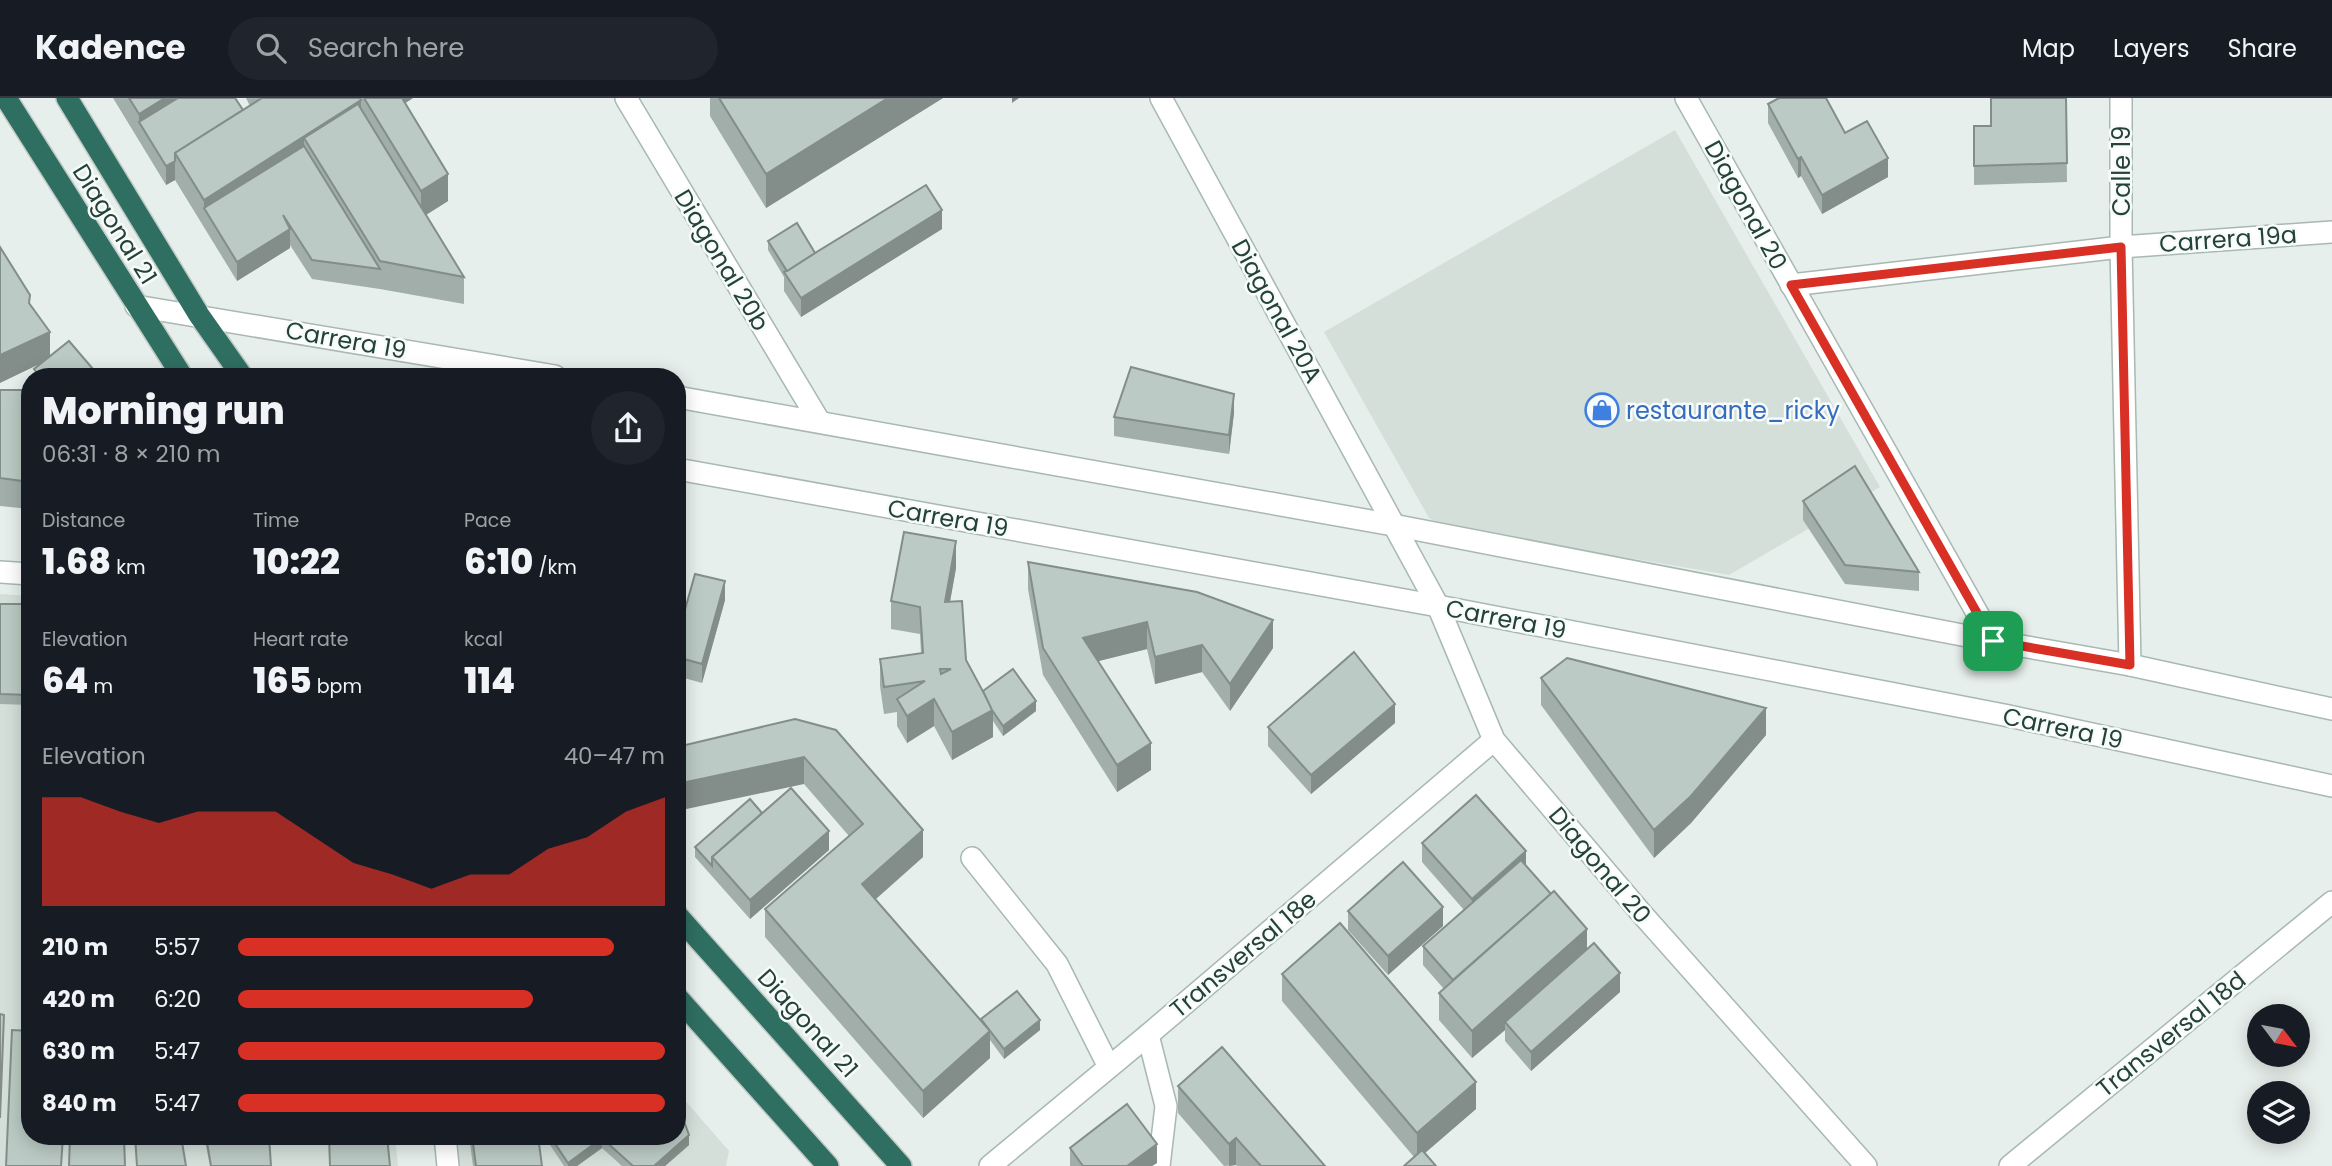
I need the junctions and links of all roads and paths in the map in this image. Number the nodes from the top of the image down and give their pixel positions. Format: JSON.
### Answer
{"nodes":[{"id":1,"x":6,"y":98,"type":"edge"},
{"id":2,"x":67,"y":98,"type":"edge"},
{"id":3,"x":625,"y":98,"type":"edge"},
{"id":4,"x":1161,"y":98,"type":"edge"},
{"id":5,"x":1686,"y":98,"type":"edge"},
{"id":6,"x":2121,"y":98,"type":"edge"},
{"id":7,"x":2332,"y":232,"type":"edge"},
{"id":8,"x":2121,"y":247,"type":"junction"},
{"id":9,"x":1791,"y":285,"type":"junction"},
{"id":10,"x":136,"y":306,"type":"junction"},
{"id":11,"x":199,"y":315,"type":"junction"},
{"id":12,"x":177,"y":368,"type":"edge"},
{"id":13,"x":236,"y":368,"type":"edge"},
{"id":14,"x":508,"y":368,"type":"edge"},
{"id":15,"x":686,"y":399,"type":"edge"},
{"id":16,"x":819,"y":421,"type":"junction"},
{"id":17,"x":686,"y":471,"type":"edge"},
{"id":18,"x":1393,"y":525,"type":"junction"},
{"id":19,"x":0,"y":572,"type":"edge"},
{"id":20,"x":21,"y":573,"type":"edge"},
{"id":21,"x":1438,"y":606,"type":"junction"},
{"id":22,"x":1993,"y":641,"type":"junction"},
{"id":23,"x":2130,"y":665,"type":"junction"},
{"id":24,"x":2332,"y":709,"type":"edge"},
{"id":25,"x":1494,"y":740,"type":"junction"},
{"id":26,"x":2332,"y":786,"type":"edge"},
{"id":27,"x":972,"y":858,"type":"dead end"},
{"id":28,"x":2332,"y":902,"type":"edge"},
{"id":29,"x":686,"y":925,"type":"edge"},
{"id":30,"x":686,"y":1007,"type":"edge"},
{"id":31,"x":1149,"y":1035,"type":"junction"},
{"id":32,"x":1109,"y":1067,"type":"junction"},
{"id":33,"x":446,"y":1145,"type":"edge"},
{"id":34,"x":448,"y":1166,"type":"edge"},
{"id":35,"x":828,"y":1166,"type":"edge"},
{"id":36,"x":901,"y":1166,"type":"edge"},
{"id":37,"x":990,"y":1166,"type":"edge"},
{"id":38,"x":1159,"y":1166,"type":"edge"},
{"id":39,"x":1866,"y":1166,"type":"edge"},
{"id":40,"x":2010,"y":1166,"type":"edge"}],
"edges":[{"from":1,"to":10,"type":"highway","name":"Diagonal 21"},
{"from":2,"to":11,"type":"highway","name":"Diagonal 21"},
{"from":3,"to":16,"type":"street","name":"Diagonal 20b"},
{"from":4,"to":18,"type":"street","name":"Diagonal 20A"},
{"from":5,"to":9,"type":"street","name":"Diagonal 20"},
{"from":6,"to":8,"type":"street","name":"Calle 19"},
{"from":7,"to":8,"type":"street","name":"Carrera 19a"},
{"from":8,"to":9,"type":"street","name":"Carrera 19a"},
{"from":8,"to":23,"type":"street","name":"Calle 19"},
{"from":9,"to":22,"type":"street","name":"Diagonal 20"},
{"from":10,"to":11,"type":"street","name":"Carrera 19"},
{"from":10,"to":12,"type":"highway","name":"Diagonal 21"},
{"from":11,"to":13,"type":"highway","name":"Diagonal 21"},
{"from":11,"to":14,"type":"street","name":"Carrera 19"},
{"from":15,"to":16,"type":"street"},
{"from":16,"to":18,"type":"street"},
{"from":17,"to":21,"type":"street","name":"Carrera 19"},
{"from":18,"to":21,"type":"street","name":"Diagonal 20"},
{"from":18,"to":22,"type":"street"},
{"from":19,"to":20,"type":"street"},
{"from":21,"to":25,"type":"street","name":"Diagonal 20"},
{"from":21,"to":26,"type":"street","name":"Carrera 19"},
{"from":22,"to":23,"type":"street"},
{"from":23,"to":24,"type":"street"},
{"from":25,"to":31,"type":"street","name":"Transversal 18e"},
{"from":25,"to":39,"type":"street","name":"Diagonal 20"},
{"from":27,"to":32,"type":"street"},
{"from":28,"to":40,"type":"street","name":"Transversal 18d"},
{"from":29,"to":36,"type":"highway","name":"Diagonal 21"},
{"from":30,"to":35,"type":"highway"},
{"from":31,"to":32,"type":"street","name":"Transversal 18e"},
{"from":31,"to":38,"type":"street"},
{"from":32,"to":37,"type":"street","name":"Transversal 18e"},
{"from":33,"to":34,"type":"street"}]}
